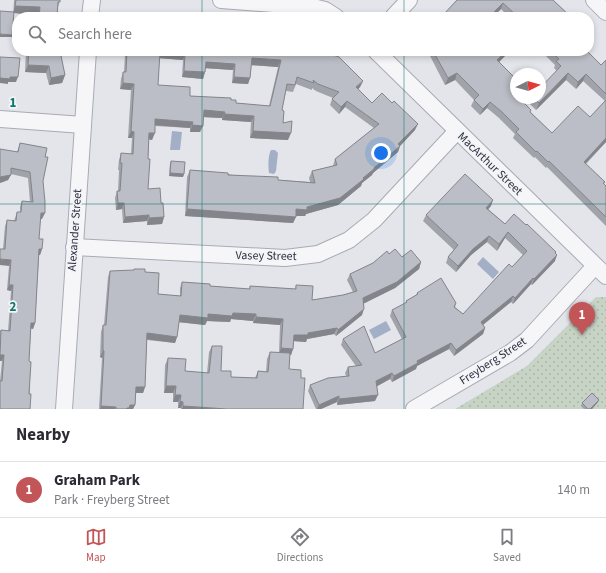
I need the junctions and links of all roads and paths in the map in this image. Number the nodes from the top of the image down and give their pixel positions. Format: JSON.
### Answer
{"nodes":[{"id":1,"x":92,"y":0,"type":"edge"},
{"id":2,"x":221,"y":0,"type":"edge"},
{"id":3,"x":410,"y":0,"type":"edge"},
{"id":4,"x":594,"y":0,"type":"edge"},
{"id":5,"x":91,"y":12,"type":"edge"},
{"id":6,"x":328,"y":12,"type":"edge"},
{"id":7,"x":398,"y":12,"type":"edge"},
{"id":8,"x":606,"y":12,"type":"edge"},
{"id":9,"x":88,"y":56,"type":"edge"},
{"id":10,"x":381,"y":56,"type":"edge"},
{"id":11,"x":0,"y":118,"type":"edge"},
{"id":12,"x":83,"y":125,"type":"junction"},
{"id":13,"x":457,"y":131,"type":"junction"},
{"id":14,"x":74,"y":247,"type":"junction"},
{"id":15,"x":600,"y":271,"type":"edge"},
{"id":16,"x":64,"y":409,"type":"edge"},
{"id":17,"x":414,"y":409,"type":"edge"}],
"edges":[{"from":1,"to":5,"type":"street"},
{"from":2,"to":6,"type":"street"},
{"from":3,"to":7,"type":"street"},
{"from":4,"to":8,"type":"street"},
{"from":9,"to":12,"type":"street","name":"Alexander Street"},
{"from":10,"to":13,"type":"street","name":"MacArthur Street"},
{"from":11,"to":12,"type":"street"},
{"from":12,"to":14,"type":"street","name":"Alexander Street"},
{"from":13,"to":14,"type":"street","name":"Vasey Street"},
{"from":13,"to":15,"type":"street","name":"MacArthur Street"},
{"from":14,"to":16,"type":"street","name":"Alexander Street"},
{"from":15,"to":17,"type":"street","name":"Freyberg Street"}]}
